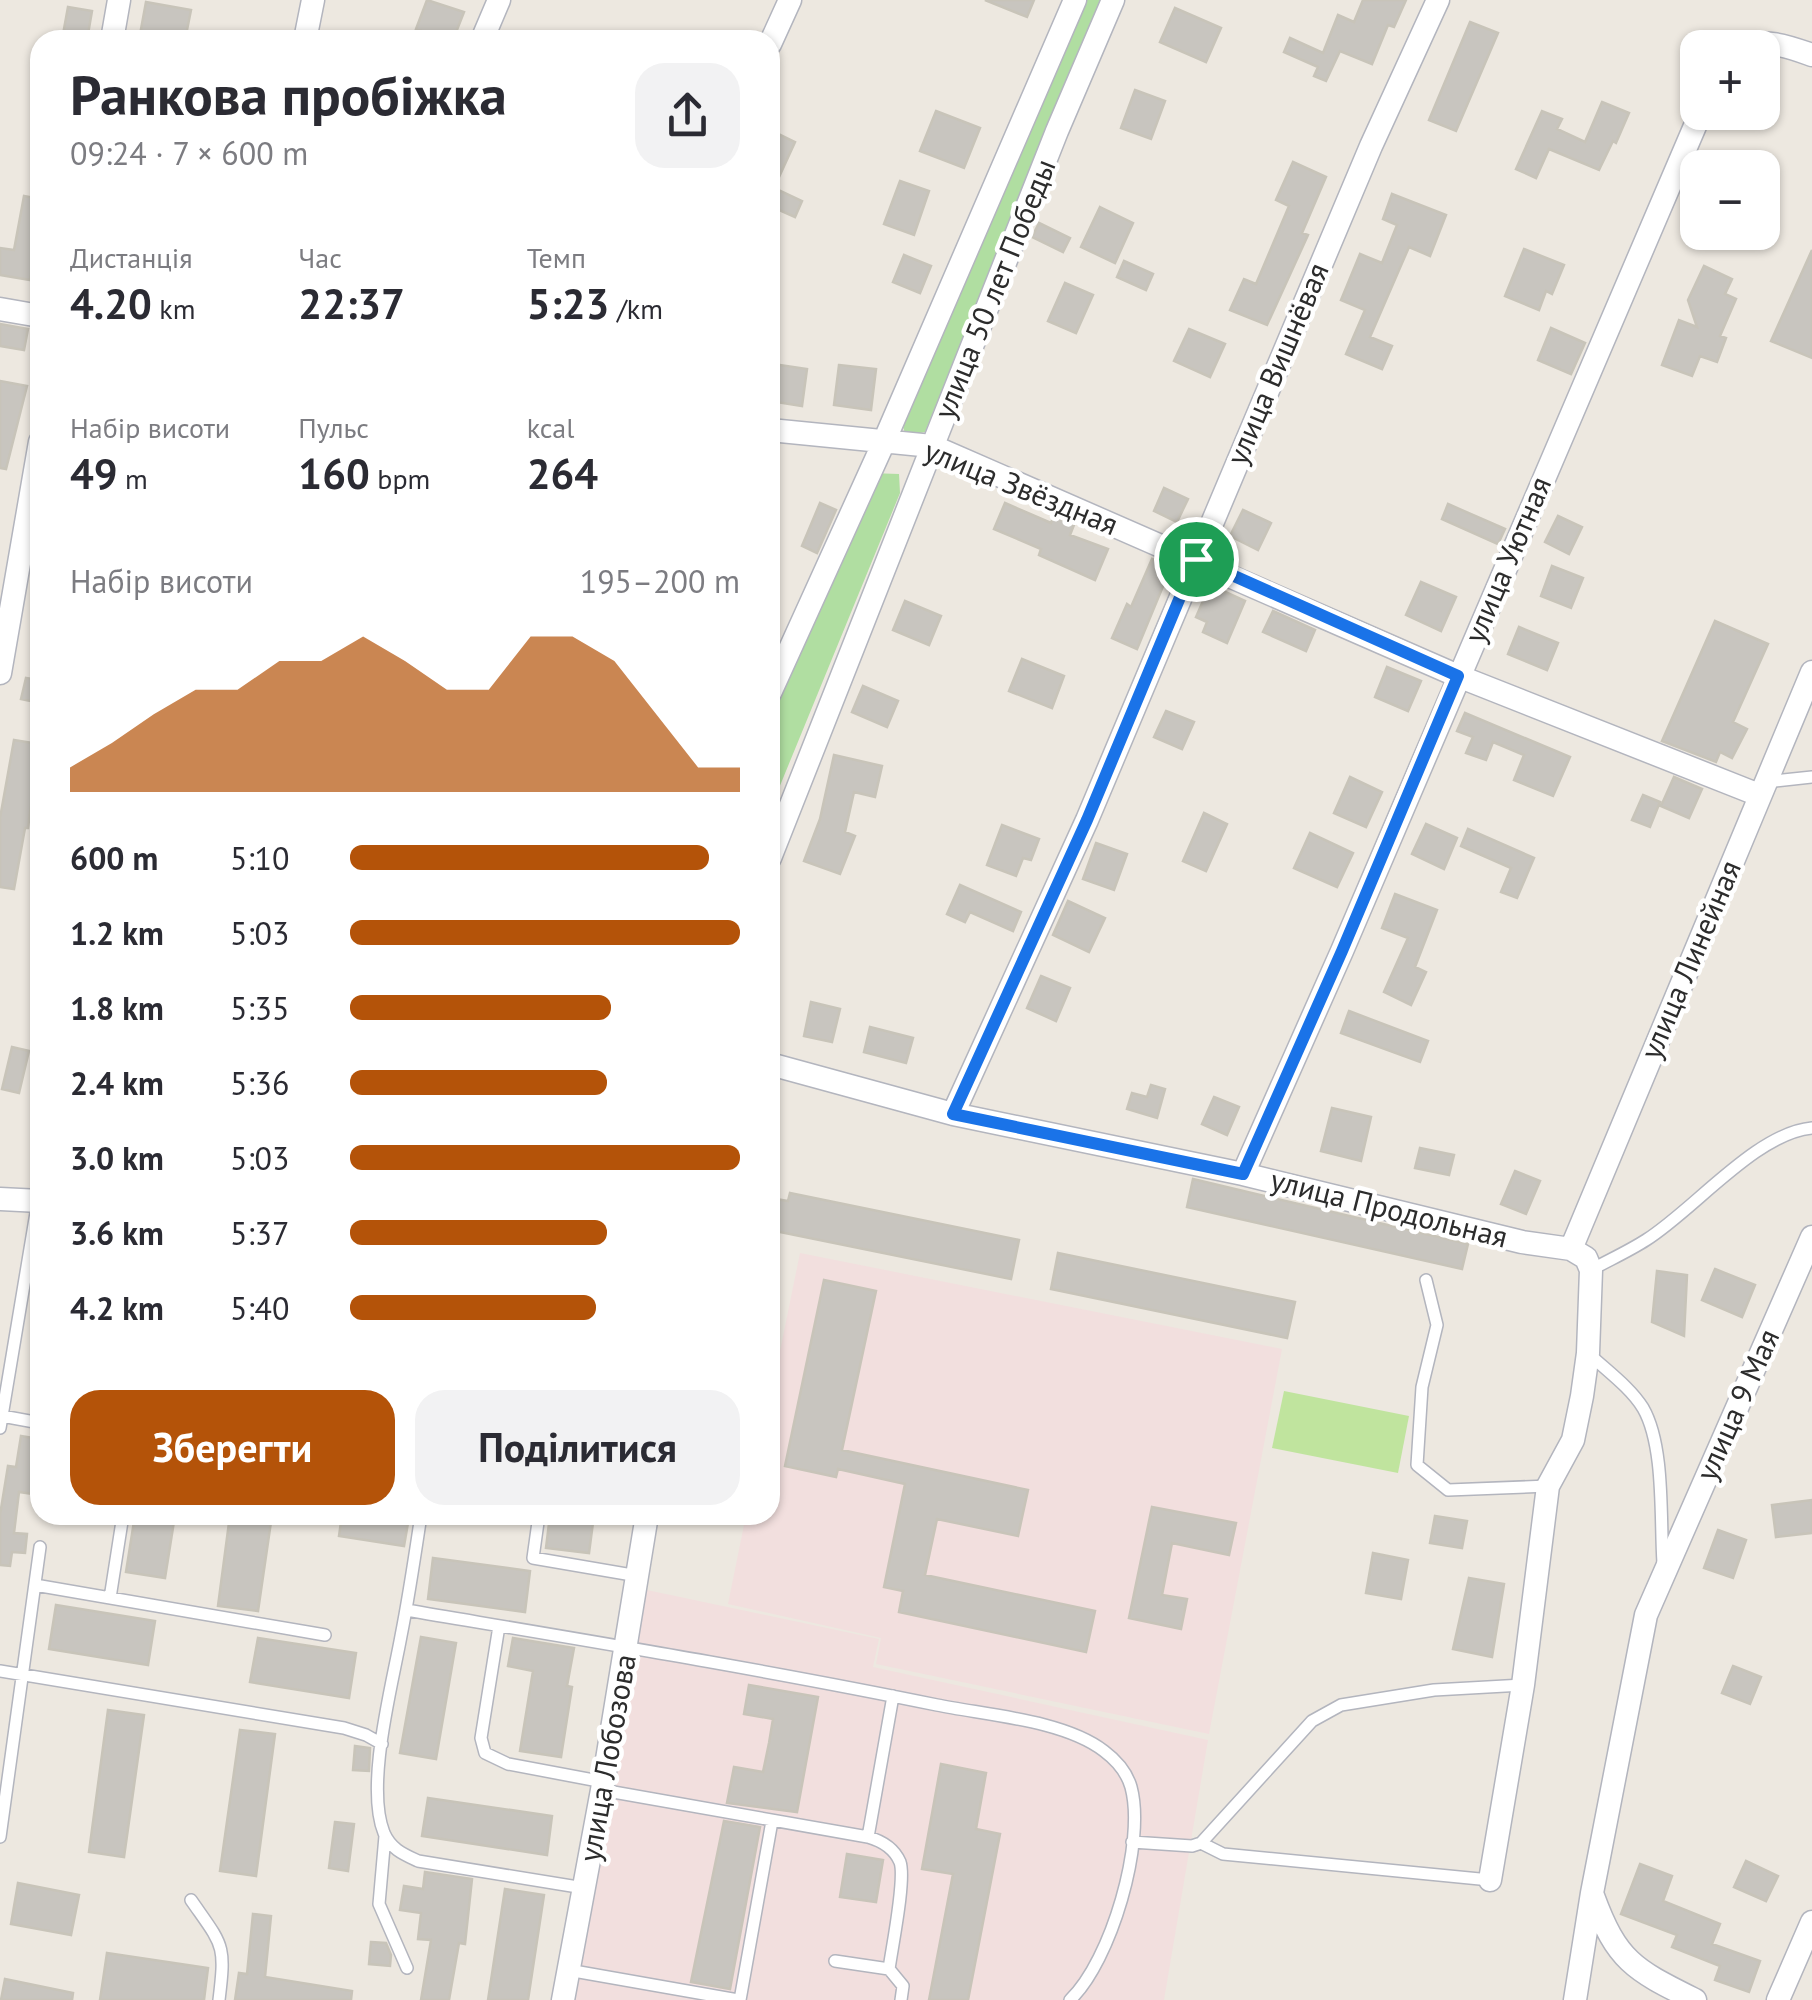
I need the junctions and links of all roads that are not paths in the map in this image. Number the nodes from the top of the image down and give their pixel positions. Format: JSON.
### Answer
{"nodes":[{"id":1,"x":119,"y":0,"type":"edge"},
{"id":2,"x":313,"y":0,"type":"edge"},
{"id":3,"x":499,"y":0,"type":"edge"},
{"id":4,"x":790,"y":0,"type":"edge"},
{"id":5,"x":1075,"y":0,"type":"edge"},
{"id":6,"x":1113,"y":0,"type":"edge"},
{"id":7,"x":1438,"y":0,"type":"edge"},
{"id":8,"x":114,"y":30,"type":"edge"},
{"id":9,"x":307,"y":30,"type":"edge"},
{"id":10,"x":486,"y":30,"type":"edge"},
{"id":11,"x":776,"y":30,"type":"edge"},
{"id":12,"x":1780,"y":45,"type":"edge"},
{"id":13,"x":1812,"y":56,"type":"edge"},
{"id":14,"x":1693,"y":130,"type":"edge"},
{"id":15,"x":0,"y":309,"type":"edge"},
{"id":16,"x":30,"y":314,"type":"edge"},
{"id":17,"x":780,"y":431,"type":"edge"},
{"id":18,"x":883,"y":444,"type":"junction"},
{"id":19,"x":932,"y":446,"type":"junction"},
{"id":20,"x":30,"y":500,"type":"edge"},
{"id":21,"x":1196,"y":559,"type":"junction"},
{"id":22,"x":780,"y":672,"type":"edge"},
{"id":23,"x":1812,"y":672,"type":"edge"},
{"id":24,"x":0,"y":673,"type":"edge"},
{"id":25,"x":1458,"y":676,"type":"junction"},
{"id":26,"x":1812,"y":777,"type":"edge"},
{"id":27,"x":1762,"y":788,"type":"junction"},
{"id":28,"x":780,"y":833,"type":"edge"},
{"id":29,"x":780,"y":1067,"type":"edge"},
{"id":30,"x":953,"y":1114,"type":"junction"},
{"id":31,"x":1812,"y":1128,"type":"edge"},
{"id":32,"x":1243,"y":1174,"type":"junction"},
{"id":33,"x":0,"y":1198,"type":"edge"},
{"id":34,"x":30,"y":1200,"type":"edge"},
{"id":35,"x":1812,"y":1238,"type":"edge"},
{"id":36,"x":1571,"y":1249,"type":"junction"},
{"id":37,"x":30,"y":1253,"type":"edge"},
{"id":38,"x":1592,"y":1270,"type":"junction"},
{"id":39,"x":1426,"y":1280,"type":"dead end"},
{"id":40,"x":1588,"y":1353,"type":"junction"},
{"id":41,"x":1,"y":1422,"type":"edge"},
{"id":42,"x":30,"y":1423,"type":"edge"},
{"id":43,"x":1548,"y":1486,"type":"junction"},
{"id":44,"x":121,"y":1525,"type":"edge"},
{"id":45,"x":420,"y":1525,"type":"edge"},
{"id":46,"x":538,"y":1525,"type":"edge"},
{"id":47,"x":645,"y":1525,"type":"edge"},
{"id":48,"x":40,"y":1547,"type":"dead end"},
{"id":49,"x":1663,"y":1572,"type":"junction"},
{"id":50,"x":638,"y":1576,"type":"junction"},
{"id":51,"x":36,"y":1584,"type":"junction"},
{"id":52,"x":110,"y":1598,"type":"junction"},
{"id":53,"x":406,"y":1610,"type":"junction"},
{"id":54,"x":499,"y":1626,"type":"junction"},
{"id":55,"x":325,"y":1635,"type":"dead end"},
{"id":56,"x":627,"y":1648,"type":"junction"},
{"id":57,"x":0,"y":1672,"type":"edge"},
{"id":58,"x":24,"y":1676,"type":"junction"},
{"id":59,"x":1523,"y":1685,"type":"junction"},
{"id":60,"x":893,"y":1696,"type":"junction"},
{"id":61,"x":382,"y":1744,"type":"junction"},
{"id":62,"x":603,"y":1786,"type":"junction"},
{"id":63,"x":772,"y":1821,"type":"junction"},
{"id":64,"x":385,"y":1836,"type":"junction"},
{"id":65,"x":0,"y":1837,"type":"edge"},
{"id":66,"x":868,"y":1838,"type":"junction"},
{"id":67,"x":1132,"y":1842,"type":"junction"},
{"id":68,"x":1201,"y":1843,"type":"junction"},
{"id":69,"x":1490,"y":1880,"type":"joint"},
{"id":70,"x":585,"y":1888,"type":"junction"},
{"id":71,"x":1592,"y":1893,"type":"junction"},
{"id":72,"x":191,"y":1900,"type":"dead end"},
{"id":73,"x":1812,"y":1922,"type":"edge"},
{"id":74,"x":835,"y":1961,"type":"dead end"},
{"id":75,"x":407,"y":1968,"type":"dead end"},
{"id":76,"x":889,"y":1969,"type":"junction"},
{"id":77,"x":568,"y":1970,"type":"junction"},
{"id":78,"x":219,"y":2000,"type":"edge"},
{"id":79,"x":563,"y":2000,"type":"edge"},
{"id":80,"x":739,"y":2000,"type":"edge"},
{"id":81,"x":901,"y":2000,"type":"edge"},
{"id":82,"x":1070,"y":2000,"type":"edge"},
{"id":83,"x":1575,"y":2000,"type":"edge"},
{"id":84,"x":1695,"y":2000,"type":"edge"},
{"id":85,"x":1778,"y":2000,"type":"edge"}],
"edges":[{"from":1,"to":8,"type":"street"},
{"from":2,"to":9,"type":"street"},
{"from":3,"to":10,"type":"street"},
{"from":4,"to":11,"type":"street"},
{"from":5,"to":18,"type":"street"},
{"from":6,"to":19,"type":"street","name":"улица 50 лет Победы"},
{"from":7,"to":21,"type":"street","name":"улица Вишнёвая"},
{"from":12,"to":13,"type":"street"},
{"from":14,"to":25,"type":"street","name":"улица Уютная"},
{"from":15,"to":16,"type":"street"},
{"from":17,"to":18,"type":"street","name":"улица Звёздная"},
{"from":18,"to":19,"type":"street","name":"улица Звёздная"},
{"from":18,"to":22,"type":"street"},
{"from":19,"to":21,"type":"street","name":"улица Звёздная"},
{"from":19,"to":28,"type":"street","name":"улица 50 лет Победы"},
{"from":20,"to":24,"type":"street"},
{"from":21,"to":25,"type":"street","name":"улица Звёздная"},
{"from":21,"to":30,"type":"street","name":"улица Вишнёвая"},
{"from":23,"to":27,"type":"street","name":"улица Линейная"},
{"from":25,"to":27,"type":"street","name":"улица Звёздная"},
{"from":25,"to":32,"type":"street","name":"улица Уютная"},
{"from":26,"to":27,"type":"lane"},
{"from":27,"to":36,"type":"street","name":"улица Линейная"},
{"from":29,"to":30,"type":"street","name":"улица Продольная"},
{"from":30,"to":32,"type":"street","name":"улица Продольная"},
{"from":31,"to":38,"type":"lane"},
{"from":32,"to":36,"type":"street","name":"улица Продольная"},
{"from":33,"to":34,"type":"street"},
{"from":35,"to":49,"type":"street","name":"улица 9 Мая"},
{"from":36,"to":38,"type":"street"},
{"from":37,"to":41,"type":"lane"},
{"from":38,"to":40,"type":"street"},
{"from":39,"to":43,"type":"lane"},
{"from":40,"to":43,"type":"street"},
{"from":40,"to":49,"type":"lane"},
{"from":41,"to":42,"type":"lane"},
{"from":43,"to":59,"type":"street"},
{"from":44,"to":52,"type":"lane"},
{"from":45,"to":53,"type":"lane"},
{"from":46,"to":50,"type":"lane"},
{"from":47,"to":50,"type":"street","name":"улица Лобозова"},
{"from":48,"to":51,"type":"lane"},
{"from":49,"to":71,"type":"street","name":"улица 9 Мая"},
{"from":50,"to":56,"type":"street","name":"улица Лобозова"},
{"from":51,"to":52,"type":"lane"},
{"from":51,"to":58,"type":"lane"},
{"from":52,"to":55,"type":"lane"},
{"from":53,"to":54,"type":"lane"},
{"from":53,"to":61,"type":"lane"},
{"from":54,"to":56,"type":"lane"},
{"from":54,"to":62,"type":"lane"},
{"from":56,"to":60,"type":"lane"},
{"from":56,"to":62,"type":"street","name":"улица Лобозова"},
{"from":57,"to":58,"type":"lane"},
{"from":58,"to":61,"type":"lane"},
{"from":58,"to":65,"type":"lane"},
{"from":59,"to":68,"type":"lane"},
{"from":59,"to":69,"type":"street"},
{"from":60,"to":66,"type":"lane"},
{"from":60,"to":67,"type":"lane"},
{"from":61,"to":64,"type":"lane"},
{"from":62,"to":63,"type":"lane"},
{"from":62,"to":70,"type":"street","name":"улица Лобозова"},
{"from":63,"to":66,"type":"lane"},
{"from":63,"to":80,"type":"lane"},
{"from":64,"to":70,"type":"lane"},
{"from":64,"to":75,"type":"lane"},
{"from":66,"to":76,"type":"lane"},
{"from":67,"to":68,"type":"lane"},
{"from":67,"to":82,"type":"lane"},
{"from":68,"to":69,"type":"lane"},
{"from":70,"to":77,"type":"street","name":"улица Лобозова"},
{"from":71,"to":83,"type":"street","name":"улица 9 Мая"},
{"from":71,"to":84,"type":"street"},
{"from":72,"to":78,"type":"lane"},
{"from":73,"to":85,"type":"street"},
{"from":74,"to":76,"type":"lane"},
{"from":76,"to":81,"type":"lane"},
{"from":77,"to":79,"type":"street","name":"улица Лобозова"},
{"from":77,"to":80,"type":"lane"}]}
